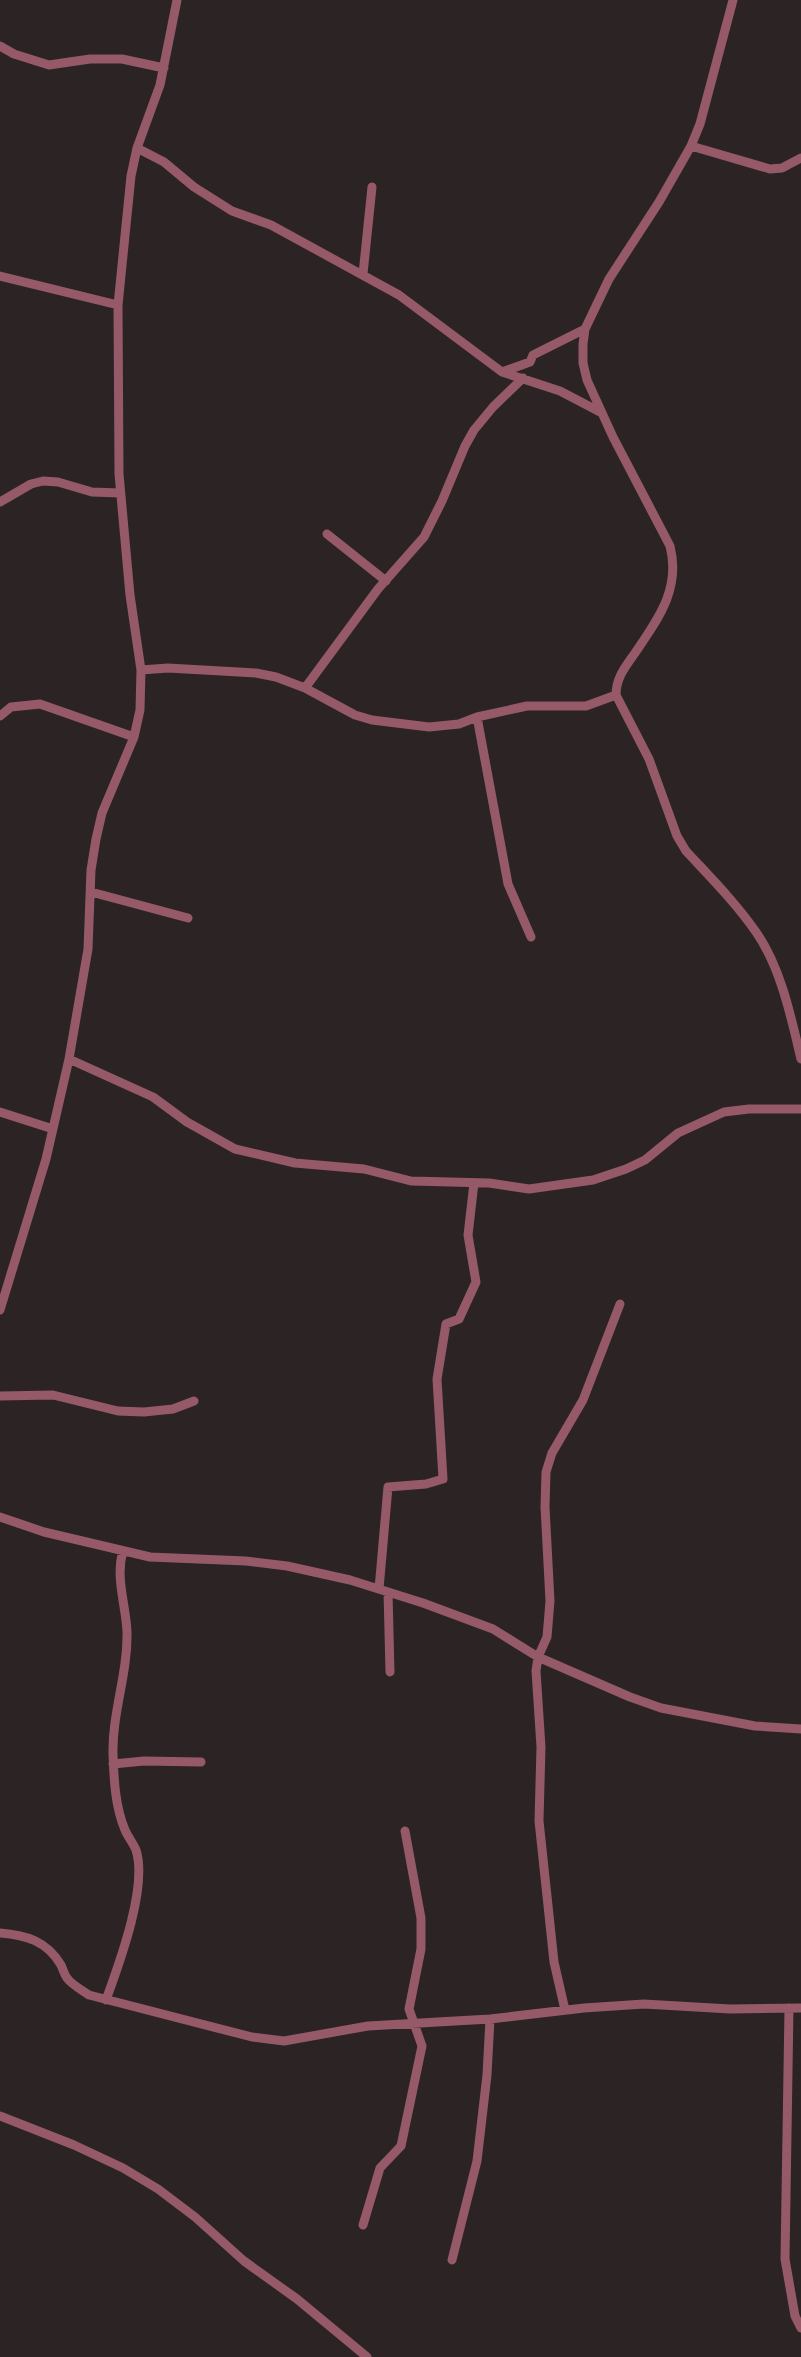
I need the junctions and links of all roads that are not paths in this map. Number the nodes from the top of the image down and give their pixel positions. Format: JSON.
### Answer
{"nodes":[{"id":1,"x":177,"y":0,"type":"edge"},
{"id":2,"x":733,"y":0,"type":"edge"},
{"id":3,"x":0,"y":46,"type":"edge"},
{"id":4,"x":164,"y":68,"type":"junction"},
{"id":5,"x":143,"y":135,"type":"junction"},
{"id":6,"x":691,"y":146,"type":"junction"},
{"id":7,"x":137,"y":148,"type":"junction"},
{"id":8,"x":150,"y":154,"type":"junction"},
{"id":9,"x":801,"y":158,"type":"edge"},
{"id":10,"x":372,"y":187,"type":"dead end"},
{"id":11,"x":363,"y":274,"type":"junction"},
{"id":12,"x":0,"y":276,"type":"edge"},
{"id":13,"x":118,"y":305,"type":"junction"},
{"id":14,"x":585,"y":329,"type":"junction"},
{"id":15,"x":502,"y":372,"type":"junction"},
{"id":16,"x":523,"y":378,"type":"junction"},
{"id":17,"x":602,"y":413,"type":"junction"},
{"id":18,"x":120,"y":493,"type":"junction"},
{"id":19,"x":0,"y":502,"type":"edge"},
{"id":20,"x":327,"y":534,"type":"dead end"},
{"id":21,"x":386,"y":581,"type":"junction"},
{"id":22,"x":141,"y":670,"type":"junction"},
{"id":23,"x":305,"y":688,"type":"junction"},
{"id":24,"x":616,"y":695,"type":"junction"},
{"id":25,"x":0,"y":716,"type":"edge"},
{"id":26,"x":477,"y":717,"type":"junction"},
{"id":27,"x":134,"y":737,"type":"junction"},
{"id":28,"x":91,"y":892,"type":"junction"},
{"id":29,"x":189,"y":918,"type":"dead end"},
{"id":30,"x":531,"y":937,"type":"dead end"},
{"id":31,"x":69,"y":1059,"type":"junction"},
{"id":32,"x":801,"y":1059,"type":"edge"},
{"id":33,"x":801,"y":1109,"type":"edge"},
{"id":34,"x":0,"y":1112,"type":"edge"},
{"id":35,"x":53,"y":1129,"type":"junction"},
{"id":36,"x":474,"y":1183,"type":"junction"},
{"id":37,"x":620,"y":1305,"type":"dead end"},
{"id":38,"x":0,"y":1310,"type":"edge"},
{"id":39,"x":0,"y":1396,"type":"edge"},
{"id":40,"x":194,"y":1401,"type":"dead end"},
{"id":41,"x":0,"y":1517,"type":"edge"},
{"id":42,"x":123,"y":1551,"type":"junction"},
{"id":43,"x":383,"y":1591,"type":"junction"},
{"id":44,"x":538,"y":1657,"type":"junction"},
{"id":45,"x":390,"y":1671,"type":"dead end"},
{"id":46,"x":801,"y":1729,"type":"edge"},
{"id":47,"x":201,"y":1762,"type":"dead end"},
{"id":48,"x":113,"y":1764,"type":"junction"},
{"id":49,"x":405,"y":1831,"type":"dead end"},
{"id":50,"x":0,"y":1933,"type":"edge"},
{"id":51,"x":106,"y":2000,"type":"junction"},
{"id":52,"x":789,"y":2008,"type":"junction"},
{"id":53,"x":801,"y":2008,"type":"edge"},
{"id":54,"x":565,"y":2010,"type":"junction"},
{"id":55,"x":490,"y":2019,"type":"junction"},
{"id":56,"x":414,"y":2022,"type":"junction"},
{"id":57,"x":0,"y":2116,"type":"edge"},
{"id":58,"x":363,"y":2225,"type":"dead end"},
{"id":59,"x":452,"y":2260,"type":"dead end"},
{"id":60,"x":801,"y":2328,"type":"edge"},
{"id":61,"x":368,"y":2357,"type":"edge"}],
"edges":[{"from":1,"to":4,"type":"street"},
{"from":2,"to":6,"type":"street"},
{"from":3,"to":4,"type":"street"},
{"from":4,"to":5,"type":"street"},
{"from":5,"to":7,"type":"street"},
{"from":5,"to":8,"type":"street"},
{"from":6,"to":9,"type":"street"},
{"from":6,"to":14,"type":"street"},
{"from":7,"to":8,"type":"street"},
{"from":7,"to":13,"type":"street"},
{"from":8,"to":11,"type":"street"},
{"from":10,"to":11,"type":"street"},
{"from":11,"to":15,"type":"street"},
{"from":12,"to":13,"type":"street"},
{"from":13,"to":18,"type":"street"},
{"from":14,"to":15,"type":"street"},
{"from":14,"to":17,"type":"street"},
{"from":15,"to":16,"type":"street"},
{"from":16,"to":17,"type":"street"},
{"from":16,"to":21,"type":"street"},
{"from":17,"to":24,"type":"street"},
{"from":18,"to":19,"type":"street"},
{"from":18,"to":22,"type":"street"},
{"from":20,"to":21,"type":"street"},
{"from":21,"to":23,"type":"street"},
{"from":22,"to":23,"type":"street"},
{"from":22,"to":27,"type":"street"},
{"from":23,"to":26,"type":"street"},
{"from":24,"to":26,"type":"street"},
{"from":24,"to":32,"type":"street"},
{"from":25,"to":27,"type":"street"},
{"from":26,"to":30,"type":"street"},
{"from":27,"to":28,"type":"street"},
{"from":28,"to":29,"type":"street"},
{"from":28,"to":31,"type":"street"},
{"from":31,"to":35,"type":"street"},
{"from":31,"to":36,"type":"street"},
{"from":33,"to":36,"type":"street"},
{"from":34,"to":35,"type":"street"},
{"from":35,"to":38,"type":"street"},
{"from":36,"to":43,"type":"street"},
{"from":37,"to":44,"type":"street"},
{"from":39,"to":40,"type":"street"},
{"from":41,"to":42,"type":"street"},
{"from":42,"to":43,"type":"street"},
{"from":42,"to":48,"type":"street"},
{"from":43,"to":44,"type":"street"},
{"from":43,"to":45,"type":"street"},
{"from":44,"to":46,"type":"street"},
{"from":44,"to":54,"type":"street"},
{"from":47,"to":48,"type":"street"},
{"from":48,"to":51,"type":"street"},
{"from":49,"to":56,"type":"street"},
{"from":50,"to":51,"type":"street"},
{"from":51,"to":56,"type":"street"},
{"from":52,"to":53,"type":"street"},
{"from":52,"to":54,"type":"street"},
{"from":52,"to":60,"type":"street"},
{"from":54,"to":55,"type":"street"},
{"from":55,"to":56,"type":"street"},
{"from":55,"to":59,"type":"street"},
{"from":56,"to":58,"type":"street"},
{"from":57,"to":61,"type":"street"}]}
